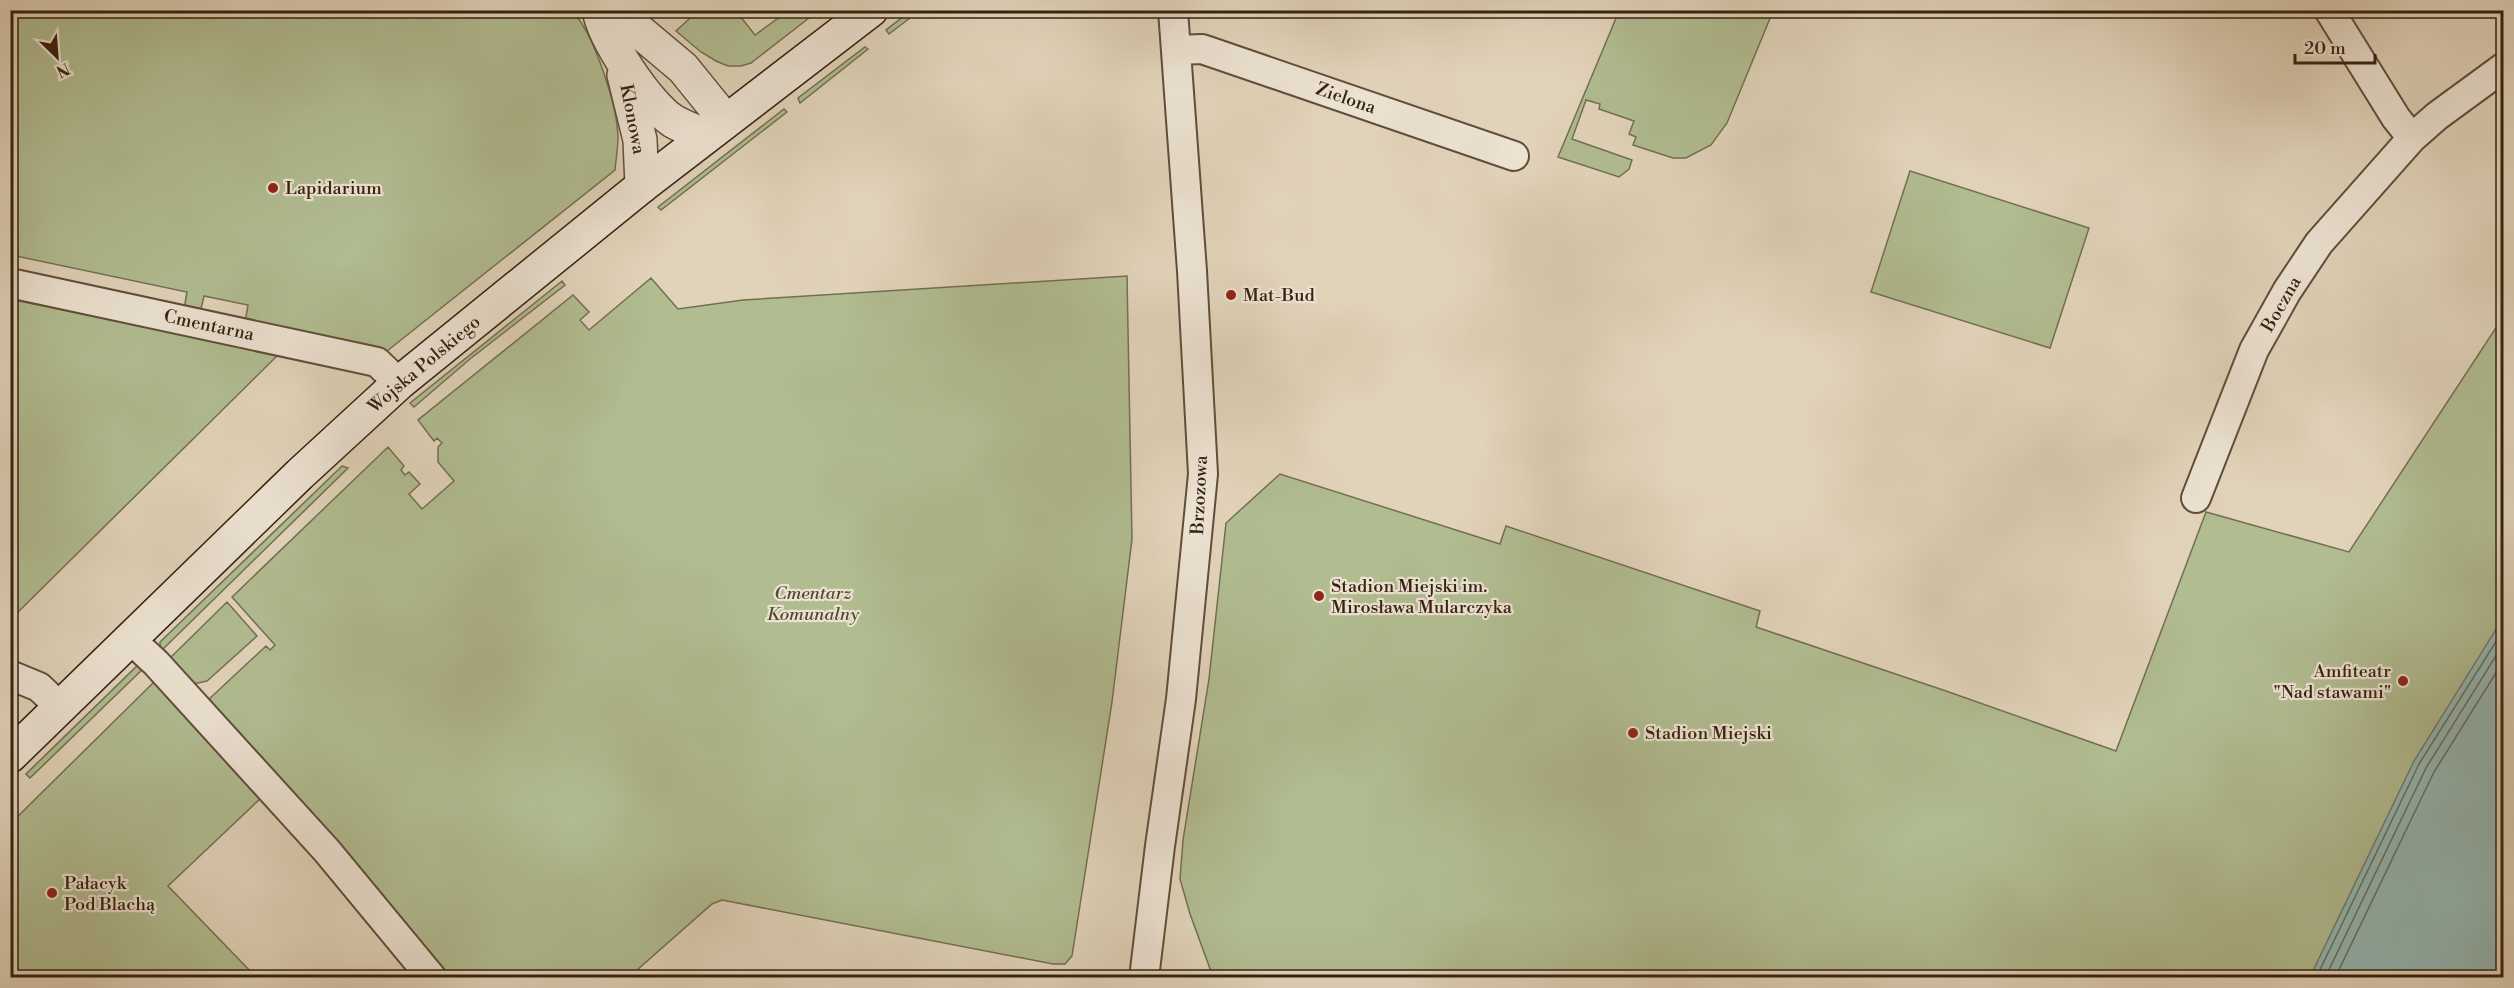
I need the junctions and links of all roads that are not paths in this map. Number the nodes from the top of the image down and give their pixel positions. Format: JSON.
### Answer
{"nodes":[{"id":1,"x":599,"y":10,"type":"edge"},
{"id":2,"x":614,"y":10,"type":"edge"},
{"id":3,"x":871,"y":10,"type":"edge"},
{"id":4,"x":1173,"y":10,"type":"edge"},
{"id":5,"x":2329,"y":10,"type":"edge"},
{"id":6,"x":1177,"y":50,"type":"junction"},
{"id":7,"x":617,"y":53,"type":"junction"},
{"id":8,"x":2504,"y":67,"type":"edge"},
{"id":9,"x":716,"y":129,"type":"junction"},
{"id":10,"x":2412,"y":138,"type":"junction"},
{"id":11,"x":1514,"y":156,"type":"dead end"},
{"id":12,"x":642,"y":186,"type":"junction"},
{"id":13,"x":10,"y":283,"type":"edge"},
{"id":14,"x":399,"y":383,"type":"junction"},
{"id":15,"x":2196,"y":498,"type":"dead end"},
{"id":16,"x":130,"y":639,"type":"junction"},
{"id":17,"x":10,"y":675,"type":"edge"},
{"id":18,"x":60,"y":707,"type":"junction"},
{"id":19,"x":10,"y":756,"type":"edge"},
{"id":20,"x":1153,"y":976,"type":"edge"},
{"id":21,"x":432,"y":978,"type":"edge"}],
"edges":[{"from":1,"to":7,"type":"main road","name":"Klonowa"},
{"from":2,"to":9,"type":"main road"},
{"from":3,"to":9,"type":"main road","name":"Wojska Polskiego"},
{"from":4,"to":6,"type":"street","name":"Brzozowa"},
{"from":5,"to":10,"type":"street"},
{"from":6,"to":11,"type":"street","name":"Zielona"},
{"from":6,"to":20,"type":"street","name":"Brzozowa"},
{"from":7,"to":9,"type":"main road","name":"Klonowa"},
{"from":7,"to":12,"type":"main road","name":"Klonowa"},
{"from":8,"to":10,"type":"street","name":"Boczna"},
{"from":9,"to":12,"type":"main road","name":"Wojska Polskiego"},
{"from":10,"to":15,"type":"street","name":"Boczna"},
{"from":12,"to":14,"type":"main road","name":"Wojska Polskiego"},
{"from":13,"to":14,"type":"street","name":"Cmentarna"},
{"from":14,"to":16,"type":"main road","name":"Wojska Polskiego"},
{"from":16,"to":18,"type":"main road","name":"Wojska Polskiego"},
{"from":16,"to":21,"type":"street"},
{"from":17,"to":18,"type":"street"},
{"from":18,"to":19,"type":"main road","name":"Wojska Polskiego"}]}
